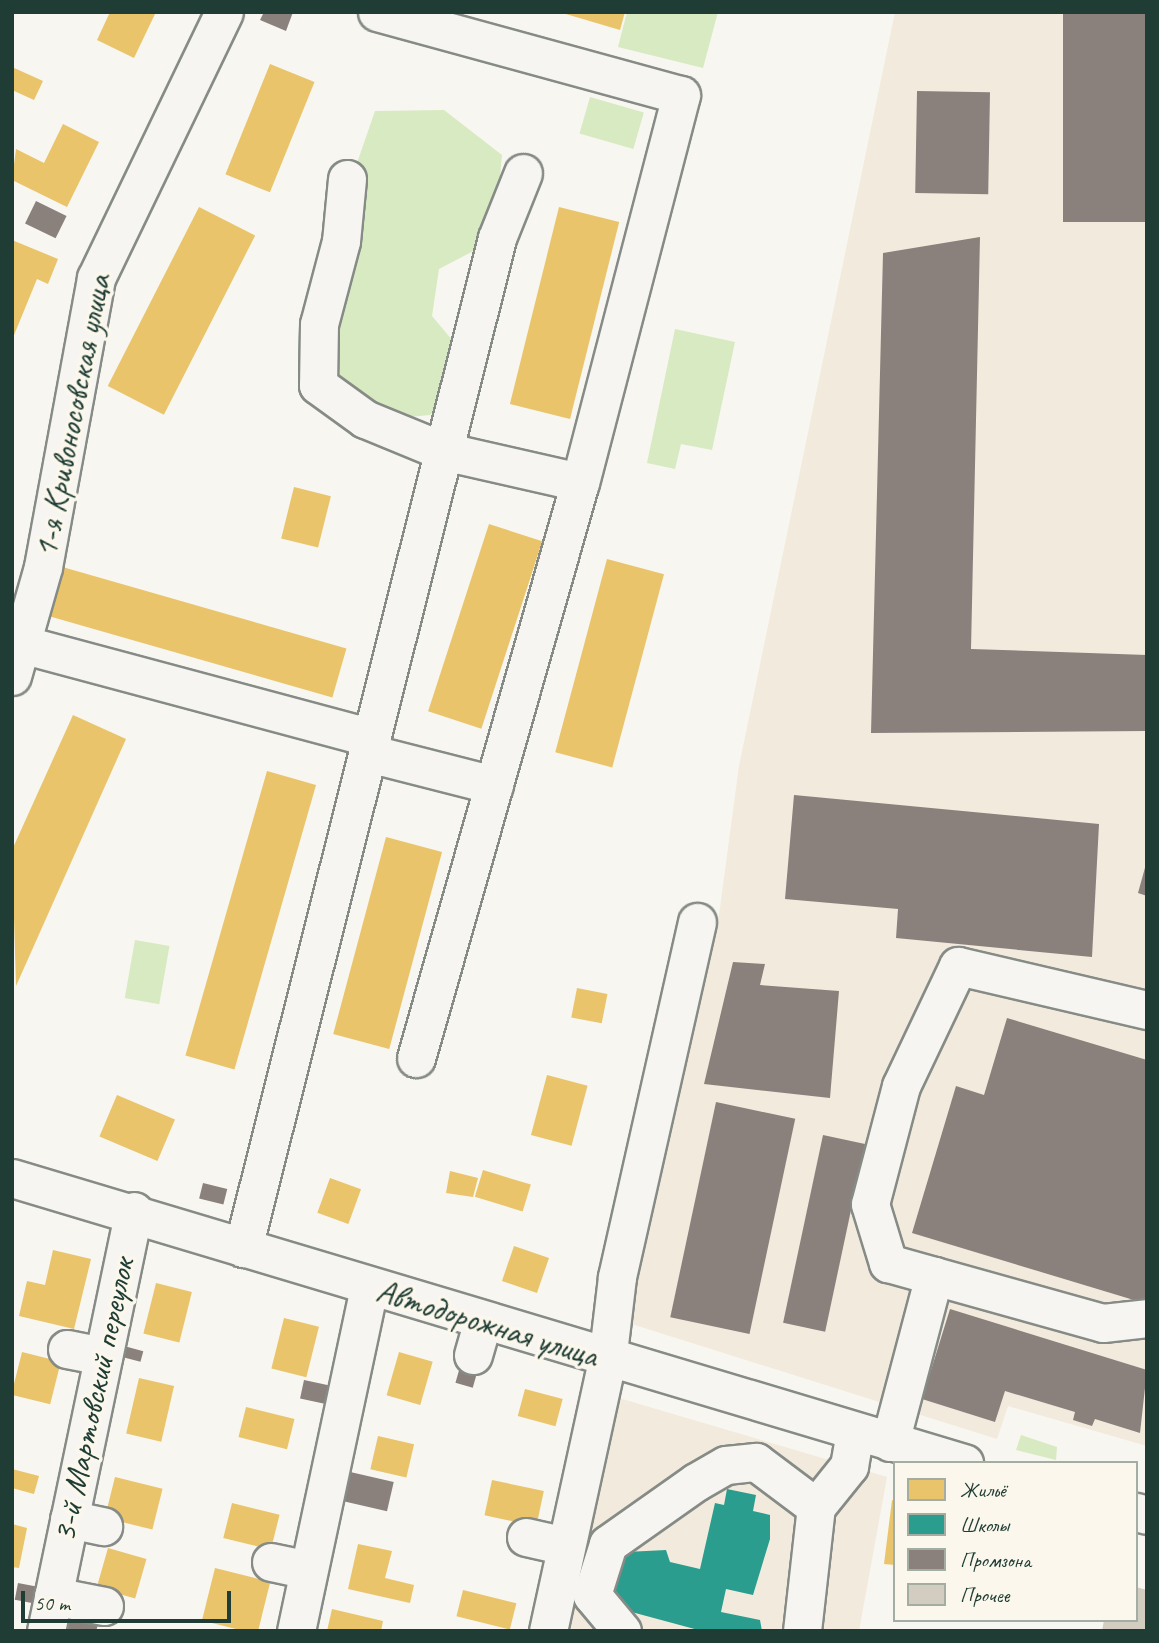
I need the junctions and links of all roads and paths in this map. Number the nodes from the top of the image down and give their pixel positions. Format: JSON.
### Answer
{"nodes":[{"id":1,"x":224,"y":12,"type":"edge"},
{"id":2,"x":377,"y":12,"type":"edge"},
{"id":3,"x":523,"y":173,"type":"dead end"},
{"id":4,"x":347,"y":179,"type":"dead end"},
{"id":5,"x":443,"y":451,"type":"junction"},
{"id":6,"x":580,"y":482,"type":"junction"},
{"id":7,"x":17,"y":660,"type":"edge"},
{"id":8,"x":369,"y":746,"type":"junction"},
{"id":9,"x":494,"y":785,"type":"junction"},
{"id":10,"x":697,"y":922,"type":"dead end"},
{"id":11,"x":1147,"y":1010,"type":"edge"},
{"id":12,"x":416,"y":1058,"type":"dead end"},
{"id":13,"x":12,"y":1178,"type":"edge"},
{"id":14,"x":134,"y":1211,"type":"junction"},
{"id":15,"x":243,"y":1248,"type":"junction"},
{"id":16,"x":934,"y":1276,"type":"junction"},
{"id":17,"x":369,"y":1289,"type":"junction"},
{"id":18,"x":1147,"y":1318,"type":"edge"},
{"id":19,"x":67,"y":1349,"type":"dead end"},
{"id":20,"x":103,"y":1356,"type":"junction"},
{"id":21,"x":607,"y":1360,"type":"junction"},
{"id":22,"x":855,"y":1432,"type":"junction"},
{"id":23,"x":890,"y":1442,"type":"junction"},
{"id":24,"x":957,"y":1461,"type":"edge"},
{"id":25,"x":816,"y":1507,"type":"junction"},
{"id":26,"x":526,"y":1537,"type":"dead end"},
{"id":27,"x":566,"y":1546,"type":"junction"},
{"id":28,"x":104,"y":1606,"type":"dead end"},
{"id":29,"x":53,"y":1619,"type":"edge"},
{"id":30,"x":296,"y":1631,"type":"edge"},
{"id":31,"x":548,"y":1631,"type":"edge"},
{"id":32,"x":622,"y":1631,"type":"edge"},
{"id":33,"x":802,"y":1631,"type":"edge"}],
"edges":[{"from":1,"to":7,"type":"street","name":"1-я Кривоносовская улица"},
{"from":2,"to":6,"type":"street"},
{"from":3,"to":5,"type":"street"},
{"from":4,"to":5,"type":"street"},
{"from":5,"to":6,"type":"street"},
{"from":5,"to":8,"type":"street"},
{"from":6,"to":9,"type":"street"},
{"from":7,"to":8,"type":"street"},
{"from":8,"to":9,"type":"street"},
{"from":8,"to":15,"type":"street"},
{"from":9,"to":12,"type":"street"},
{"from":10,"to":21,"type":"street"},
{"from":11,"to":16,"type":"street"},
{"from":13,"to":14,"type":"street","name":"Автодорожная улица"},
{"from":14,"to":15,"type":"street","name":"Автодорожная улица"},
{"from":14,"to":20,"type":"street","name":"3-й Мартовский переулок"},
{"from":15,"to":17,"type":"street","name":"Автодорожная улица"},
{"from":16,"to":18,"type":"street"},
{"from":16,"to":23,"type":"street"},
{"from":17,"to":21,"type":"street","name":"Автодорожная улица"},
{"from":17,"to":30,"type":"street"},
{"from":19,"to":20,"type":"street"},
{"from":20,"to":29,"type":"street","name":"3-й Мартовский переулок"},
{"from":21,"to":22,"type":"street","name":"Автодорожная улица"},
{"from":21,"to":27,"type":"street"},
{"from":22,"to":23,"type":"street","name":"Автодорожная улица"},
{"from":22,"to":25,"type":"street"},
{"from":23,"to":24,"type":"street","name":"Автодорожная улица"},
{"from":25,"to":32,"type":"street"},
{"from":25,"to":33,"type":"street"},
{"from":26,"to":27,"type":"street"},
{"from":27,"to":31,"type":"street"},
{"from":28,"to":29,"type":"street"}]}
